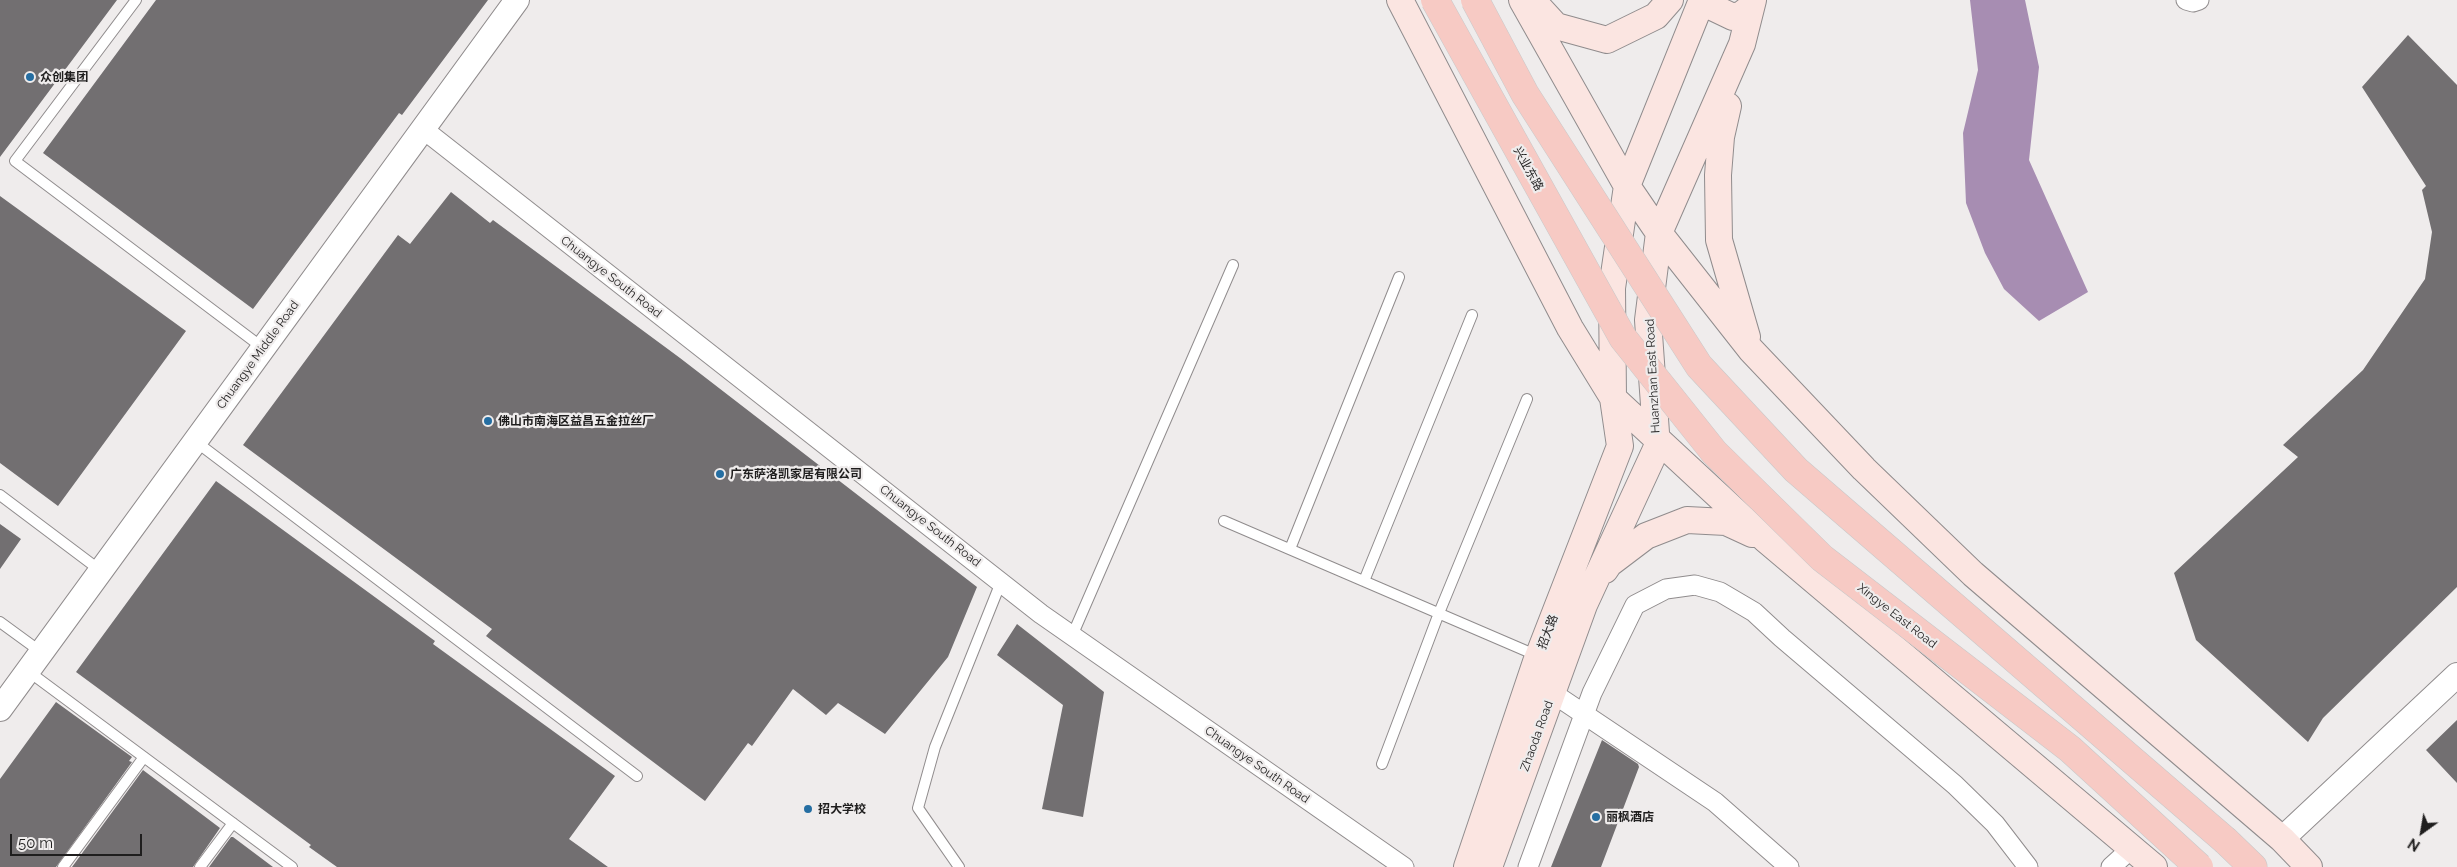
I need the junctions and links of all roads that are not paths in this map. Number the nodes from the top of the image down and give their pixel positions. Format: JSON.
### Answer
{"nodes":[{"id":1,"x":136,"y":0,"type":"edge"},
{"id":2,"x":517,"y":0,"type":"edge"},
{"id":3,"x":1400,"y":0,"type":"edge"},
{"id":4,"x":1435,"y":0,"type":"edge"},
{"id":5,"x":1474,"y":0,"type":"edge"},
{"id":6,"x":1522,"y":0,"type":"edge"},
{"id":7,"x":1532,"y":0,"type":"edge"},
{"id":8,"x":1670,"y":0,"type":"edge"},
{"id":9,"x":1702,"y":0,"type":"edge"},
{"id":10,"x":1706,"y":0,"type":"edge"},
{"id":11,"x":2186,"y":0,"type":"edge"},
{"id":12,"x":2199,"y":0,"type":"edge"},
{"id":13,"x":1752,"y":3,"type":"edge"},
{"id":14,"x":1742,"y":44,"type":"junction"},
{"id":15,"x":423,"y":129,"type":"junction"},
{"id":16,"x":1628,"y":186,"type":"junction"},
{"id":17,"x":1660,"y":233,"type":"junction"},
{"id":18,"x":1233,"y":265,"type":"dead end"},
{"id":19,"x":1399,"y":277,"type":"dead end"},
{"id":20,"x":1472,"y":315,"type":"dead end"},
{"id":21,"x":263,"y":348,"type":"junction"},
{"id":22,"x":1751,"y":350,"type":"junction"},
{"id":23,"x":1613,"y":398,"type":"junction"},
{"id":24,"x":1527,"y":399,"type":"dead end"},
{"id":25,"x":1656,"y":438,"type":"junction"},
{"id":26,"x":195,"y":441,"type":"junction"},
{"id":27,"x":0,"y":495,"type":"edge"},
{"id":28,"x":1224,"y":521,"type":"dead end"},
{"id":29,"x":1765,"y":539,"type":"junction"},
{"id":30,"x":1290,"y":550,"type":"junction"},
{"id":31,"x":101,"y":571,"type":"junction"},
{"id":32,"x":1001,"y":582,"type":"junction"},
{"id":33,"x":1364,"y":582,"type":"junction"},
{"id":34,"x":1584,"y":605,"type":"junction"},
{"id":35,"x":1438,"y":614,"type":"junction"},
{"id":36,"x":0,"y":622,"type":"edge"},
{"id":37,"x":1072,"y":636,"type":"junction"},
{"id":38,"x":42,"y":652,"type":"junction"},
{"id":39,"x":28,"y":671,"type":"junction"},
{"id":40,"x":1546,"y":671,"type":"junction"},
{"id":41,"x":2457,"y":675,"type":"edge"},
{"id":42,"x":0,"y":709,"type":"edge"},
{"id":43,"x":1584,"y":714,"type":"junction"},
{"id":44,"x":144,"y":757,"type":"junction"},
{"id":45,"x":1382,"y":764,"type":"dead end"},
{"id":46,"x":637,"y":776,"type":"dead end"},
{"id":47,"x":233,"y":823,"type":"junction"},
{"id":48,"x":2282,"y":839,"type":"junction"},
{"id":49,"x":2133,"y":847,"type":"junction"},
{"id":50,"x":63,"y":867,"type":"edge"},
{"id":51,"x":200,"y":867,"type":"edge"},
{"id":52,"x":292,"y":867,"type":"edge"},
{"id":53,"x":959,"y":867,"type":"edge"},
{"id":54,"x":1404,"y":867,"type":"edge"},
{"id":55,"x":1467,"y":867,"type":"edge"},
{"id":56,"x":1489,"y":867,"type":"edge"},
{"id":57,"x":1528,"y":867,"type":"edge"},
{"id":58,"x":1789,"y":867,"type":"edge"},
{"id":59,"x":2028,"y":867,"type":"edge"},
{"id":60,"x":2111,"y":867,"type":"edge"},
{"id":61,"x":2154,"y":867,"type":"edge"},
{"id":62,"x":2199,"y":867,"type":"edge"},
{"id":63,"x":2253,"y":867,"type":"edge"},
{"id":64,"x":2309,"y":867,"type":"edge"}],
"edges":[{"from":1,"to":21,"type":"lane"},
{"from":2,"to":15,"type":"street","name":"Chuangye Middle Road"},
{"from":3,"to":23,"type":"main road"},
{"from":4,"to":62,"type":"main road","name":"Xingye East Road","bridge":true},
{"from":5,"to":63,"type":"main road","bridge":true},
{"from":6,"to":16,"type":"main road"},
{"from":7,"to":8,"type":"main road"},
{"from":9,"to":16,"type":"main road"},
{"from":10,"to":13,"type":"main road"},
{"from":11,"to":12,"type":"street"},
{"from":13,"to":14,"type":"main road","name":"Huanzhan East Road"},
{"from":14,"to":17,"type":"main road","name":"Huanzhan East Road"},
{"from":14,"to":22,"type":"main road"},
{"from":15,"to":21,"type":"street","name":"Chuangye Middle Road"},
{"from":15,"to":32,"type":"street","name":"Chuangye South Road"},
{"from":16,"to":17,"type":"main road"},
{"from":16,"to":23,"type":"main road"},
{"from":17,"to":22,"type":"main road"},
{"from":17,"to":25,"type":"main road","name":"Huanzhan East Road"},
{"from":18,"to":37,"type":"lane"},
{"from":19,"to":30,"type":"lane"},
{"from":20,"to":33,"type":"lane"},
{"from":21,"to":26,"type":"street","name":"Chuangye Middle Road"},
{"from":22,"to":48,"type":"main road"},
{"from":23,"to":25,"type":"main road"},
{"from":23,"to":40,"type":"main road","name":"招大路"},
{"from":24,"to":35,"type":"lane"},
{"from":25,"to":29,"type":"main road"},
{"from":25,"to":34,"type":"main road","name":"Huanzhan East Road"},
{"from":26,"to":31,"type":"street","name":"Chuangye Middle Road"},
{"from":26,"to":46,"type":"lane"},
{"from":27,"to":31,"type":"lane"},
{"from":28,"to":30,"type":"lane"},
{"from":29,"to":34,"type":"main road"},
{"from":29,"to":49,"type":"main road"},
{"from":30,"to":33,"type":"lane"},
{"from":31,"to":38,"type":"street","name":"Chuangye Middle Road"},
{"from":32,"to":37,"type":"street","name":"Chuangye South Road"},
{"from":32,"to":53,"type":"lane"},
{"from":33,"to":35,"type":"lane"},
{"from":34,"to":40,"type":"main road","name":"Zhaoda Road"},
{"from":35,"to":40,"type":"lane"},
{"from":35,"to":45,"type":"lane"},
{"from":36,"to":38,"type":"lane"},
{"from":37,"to":54,"type":"street","name":"Chuangye South Road"},
{"from":38,"to":39,"type":"street","name":"Chuangye Middle Road"},
{"from":39,"to":42,"type":"street","name":"Chuangye Middle Road"},
{"from":39,"to":44,"type":"lane"},
{"from":40,"to":43,"type":"street"},
{"from":40,"to":55,"type":"main road","name":"招大路"},
{"from":40,"to":56,"type":"main road","name":"Zhaoda Road"},
{"from":41,"to":48,"type":"street"},
{"from":43,"to":57,"type":"street"},
{"from":43,"to":58,"type":"street"},
{"from":43,"to":59,"type":"street"},
{"from":44,"to":47,"type":"lane"},
{"from":44,"to":50,"type":"lane"},
{"from":47,"to":51,"type":"lane"},
{"from":47,"to":52,"type":"lane"},
{"from":48,"to":64,"type":"main road"},
{"from":49,"to":60,"type":"street"},
{"from":49,"to":61,"type":"main road"}]}
